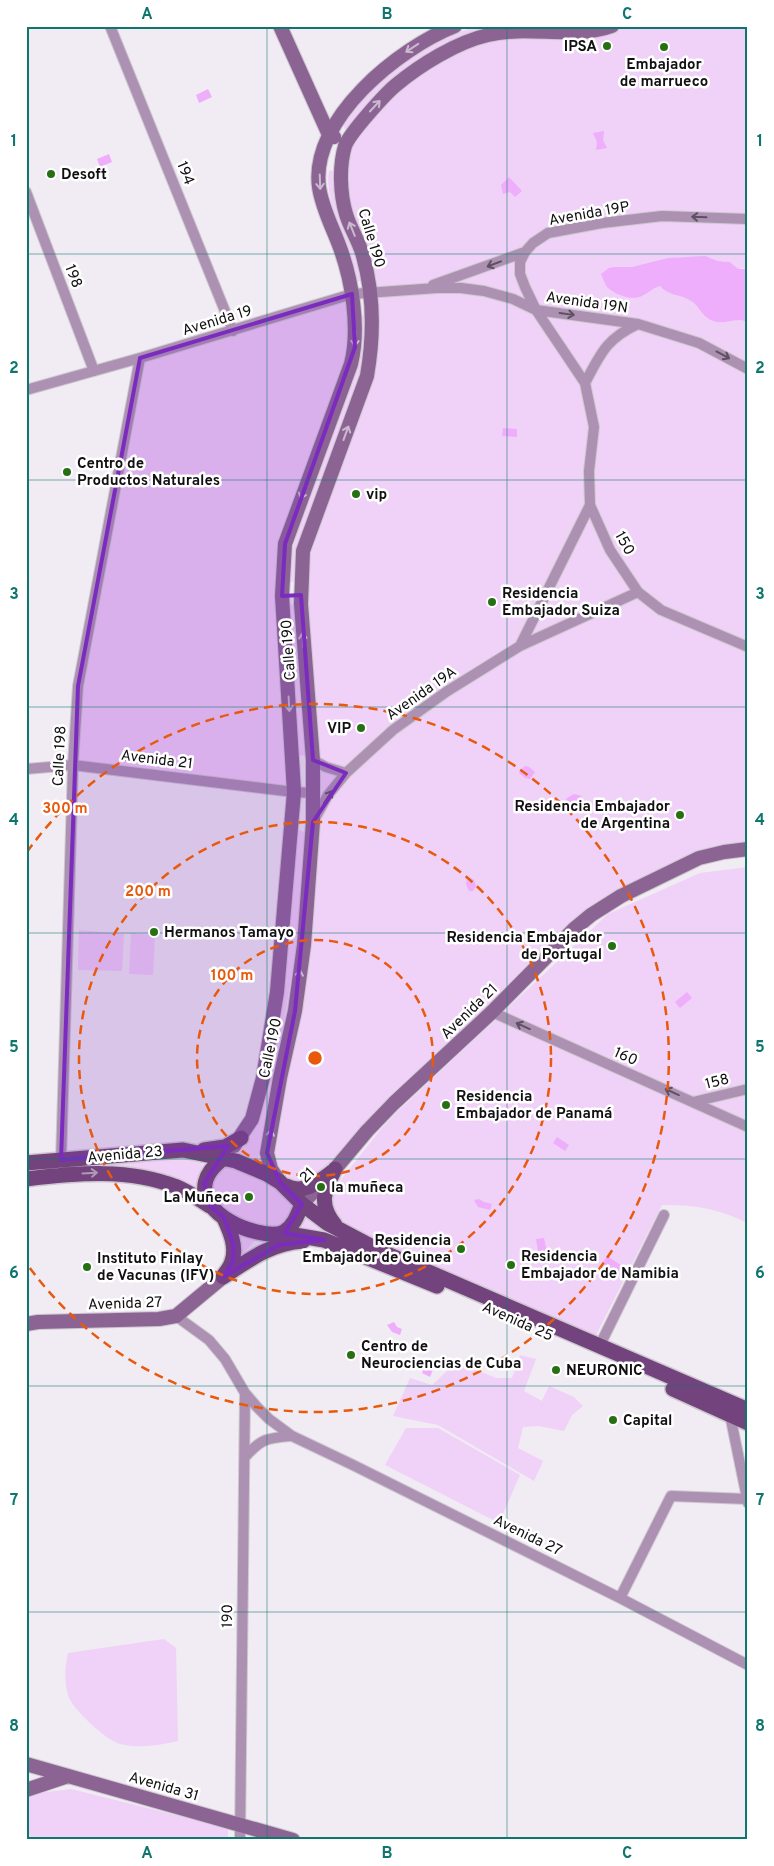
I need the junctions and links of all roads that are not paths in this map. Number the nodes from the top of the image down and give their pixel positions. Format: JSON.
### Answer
{"nodes":[{"id":1,"x":110,"y":26,"type":"edge"},
{"id":2,"x":280,"y":26,"type":"edge"},
{"id":3,"x":455,"y":26,"type":"edge"},
{"id":4,"x":612,"y":26,"type":"edge"},
{"id":5,"x":519,"y":29,"type":"edge"},
{"id":6,"x":329,"y":135,"type":"junction"},
{"id":7,"x":345,"y":144,"type":"junction"},
{"id":8,"x":26,"y":192,"type":"edge"},
{"id":9,"x":748,"y":219,"type":"edge"},
{"id":10,"x":526,"y":252,"type":"junction"},
{"id":11,"x":418,"y":290,"type":"junction"},
{"id":12,"x":370,"y":292,"type":"junction"},
{"id":13,"x":352,"y":294,"type":"junction"},
{"id":14,"x":536,"y":310,"type":"junction"},
{"id":15,"x":638,"y":324,"type":"junction"},
{"id":16,"x":233,"y":331,"type":"junction"},
{"id":17,"x":140,"y":358,"type":"junction"},
{"id":18,"x":748,"y":369,"type":"edge"},
{"id":19,"x":94,"y":371,"type":"junction"},
{"id":20,"x":585,"y":383,"type":"junction"},
{"id":21,"x":26,"y":390,"type":"edge"},
{"id":22,"x":590,"y":505,"type":"junction"},
{"id":23,"x":638,"y":592,"type":"junction"},
{"id":24,"x":301,"y":595,"type":"junction"},
{"id":25,"x":282,"y":596,"type":"junction"},
{"id":26,"x":520,"y":646,"type":"junction"},
{"id":27,"x":748,"y":647,"type":"edge"},
{"id":28,"x":292,"y":760,"type":"junction"},
{"id":29,"x":313,"y":760,"type":"junction"},
{"id":30,"x":73,"y":765,"type":"junction"},
{"id":31,"x":26,"y":768,"type":"edge"},
{"id":32,"x":346,"y":772,"type":"junction"},
{"id":33,"x":294,"y":792,"type":"junction"},
{"id":34,"x":313,"y":793,"type":"junction"},
{"id":35,"x":292,"y":822,"type":"junction"},
{"id":36,"x":313,"y":822,"type":"junction"},
{"id":37,"x":748,"y":849,"type":"edge"},
{"id":38,"x":492,"y":1012,"type":"junction"},
{"id":39,"x":748,"y":1089,"type":"edge"},
{"id":40,"x":693,"y":1102,"type":"junction"},
{"id":41,"x":748,"y":1127,"type":"edge"},
{"id":42,"x":241,"y":1138,"type":"junction"},
{"id":43,"x":183,"y":1150,"type":"junction"},
{"id":44,"x":224,"y":1158,"type":"junction"},
{"id":45,"x":61,"y":1160,"type":"junction"},
{"id":46,"x":26,"y":1163,"type":"edge"},
{"id":47,"x":336,"y":1169,"type":"junction"},
{"id":48,"x":34,"y":1178,"type":"edge"},
{"id":49,"x":283,"y":1184,"type":"junction"},
{"id":50,"x":26,"y":1186,"type":"edge"},
{"id":51,"x":302,"y":1204,"type":"junction"},
{"id":52,"x":210,"y":1206,"type":"junction"},
{"id":53,"x":664,"y":1215,"type":"dead end"},
{"id":54,"x":224,"y":1218,"type":"junction"},
{"id":55,"x":343,"y":1233,"type":"junction"},
{"id":56,"x":278,"y":1234,"type":"junction"},
{"id":57,"x":324,"y":1240,"type":"junction"},
{"id":58,"x":224,"y":1277,"type":"junction"},
{"id":59,"x":176,"y":1316,"type":"junction"},
{"id":60,"x":26,"y":1324,"type":"edge"},
{"id":61,"x":599,"y":1347,"type":"junction"},
{"id":62,"x":245,"y":1393,"type":"junction"},
{"id":63,"x":748,"y":1410,"type":"edge"},
{"id":64,"x":730,"y":1415,"type":"junction"},
{"id":65,"x":748,"y":1423,"type":"edge"},
{"id":66,"x":292,"y":1436,"type":"junction"},
{"id":67,"x":245,"y":1457,"type":"junction"},
{"id":68,"x":747,"y":1501,"type":"edge"},
{"id":69,"x":620,"y":1598,"type":"junction"},
{"id":70,"x":748,"y":1666,"type":"edge"},
{"id":71,"x":26,"y":1764,"type":"edge"},
{"id":72,"x":70,"y":1776,"type":"junction"},
{"id":73,"x":26,"y":1790,"type":"edge"},
{"id":74,"x":241,"y":1824,"type":"junction"},
{"id":75,"x":240,"y":1840,"type":"edge"},
{"id":76,"x":293,"y":1840,"type":"edge"}],
"edges":[{"from":1,"to":16,"type":"street","name":"194"},
{"from":2,"to":6,"type":"main road"},
{"from":3,"to":6,"type":"main road","name":"Calle 190","one_way":true},
{"from":4,"to":5,"type":"main road"},
{"from":7,"to":5,"type":"main road","one_way":true},
{"from":6,"to":7,"type":"main road"},
{"from":6,"to":13,"type":"main road","name":"Calle 190","one_way":true},
{"from":12,"to":7,"type":"main road","name":"Calle 190","one_way":true},
{"from":8,"to":19,"type":"street","name":"198"},
{"from":9,"to":10,"type":"street","name":"Avenida 19P","one_way":true},
{"from":10,"to":11,"type":"street","name":"Avenida 19P","one_way":true},
{"from":10,"to":14,"type":"street","name":"150"},
{"from":11,"to":12,"type":"street","name":"Avenida 19"},
{"from":11,"to":14,"type":"street","name":"Avenida 19N"},
{"from":12,"to":13,"type":"street","name":"Avenida 19"},
{"from":24,"to":12,"type":"main road","name":"Calle 190","one_way":true},
{"from":13,"to":16,"type":"street","name":"Avenida 19"},
{"from":13,"to":25,"type":"main road","name":"Calle 190","one_way":true},
{"from":14,"to":15,"type":"street","name":"Avenida 19N","one_way":true},
{"from":14,"to":20,"type":"street","name":"150"},
{"from":15,"to":18,"type":"street","name":"Avenida 19N","one_way":true},
{"from":15,"to":20,"type":"street"},
{"from":16,"to":17,"type":"street","name":"Avenida 19"},
{"from":17,"to":19,"type":"street","name":"Avenida 19"},
{"from":17,"to":30,"type":"street","name":"Calle 198"},
{"from":19,"to":21,"type":"street","name":"Avenida 19"},
{"from":20,"to":22,"type":"street","name":"150"},
{"from":22,"to":23,"type":"street","name":"150"},
{"from":22,"to":26,"type":"street"},
{"from":23,"to":26,"type":"street","name":"Avenida 19A"},
{"from":23,"to":27,"type":"street","name":"150"},
{"from":24,"to":25,"type":"main road"},
{"from":29,"to":24,"type":"main road","name":"Calle 190","one_way":true},
{"from":25,"to":28,"type":"main road","name":"Calle 190","one_way":true},
{"from":26,"to":32,"type":"street","name":"Avenida 19A"},
{"from":28,"to":29,"type":"main road"},
{"from":28,"to":33,"type":"main road","name":"Calle 190"},
{"from":29,"to":32,"type":"street"},
{"from":29,"to":34,"type":"main road","name":"Calle 190"},
{"from":30,"to":31,"type":"street","name":"Avenida 21"},
{"from":30,"to":33,"type":"street","name":"Avenida 21"},
{"from":30,"to":45,"type":"street","name":"Calle 198"},
{"from":36,"to":32,"type":"street","name":"Avenida 19A","one_way":true},
{"from":33,"to":34,"type":"street","name":"Avenida 21"},
{"from":33,"to":35,"type":"main road","name":"Calle 190"},
{"from":34,"to":36,"type":"main road","name":"Calle 190"},
{"from":35,"to":36,"type":"main road"},
{"from":35,"to":42,"type":"main road","name":"Calle 190"},
{"from":49,"to":36,"type":"main road","name":"Calle 190","one_way":true},
{"from":37,"to":38,"type":"main road","name":"Avenida 21"},
{"from":40,"to":38,"type":"street","name":"160","one_way":true},
{"from":38,"to":47,"type":"main road","name":"Avenida 21"},
{"from":39,"to":40,"type":"street","name":"158"},
{"from":40,"to":41,"type":"street","name":"160"},
{"from":42,"to":43,"type":"main road"},
{"from":42,"to":44,"type":"main road","name":"Calle 190"},
{"from":43,"to":44,"type":"main road","name":"Avenida 23"},
{"from":43,"to":45,"type":"main road","name":"Avenida 23"},
{"from":44,"to":49,"type":"main road"},
{"from":44,"to":52,"type":"main road"},
{"from":45,"to":46,"type":"main road","name":"Avenida 23"},
{"from":47,"to":49,"type":"main road"},
{"from":47,"to":51,"type":"main road","name":"21"},
{"from":47,"to":55,"type":"main road"},
{"from":48,"to":50,"type":"main road"},
{"from":48,"to":52,"type":"main road","name":"Avenida 23","one_way":true},
{"from":49,"to":51,"type":"main road"},
{"from":51,"to":55,"type":"main road","name":"Avenida 25"},
{"from":51,"to":56,"type":"main road"},
{"from":52,"to":54,"type":"main road"},
{"from":53,"to":61,"type":"street"},
{"from":54,"to":56,"type":"main road"},
{"from":54,"to":58,"type":"main road"},
{"from":55,"to":61,"type":"main road","name":"Avenida 25"},
{"from":56,"to":57,"type":"main road","name":"Avenida 25"},
{"from":56,"to":58,"type":"main road"},
{"from":57,"to":58,"type":"main road"},
{"from":57,"to":64,"type":"main road","name":"Avenida 25"},
{"from":58,"to":59,"type":"main road"},
{"from":59,"to":60,"type":"main road","name":"Avenida 27"},
{"from":59,"to":62,"type":"street","name":"Avenida 27"},
{"from":61,"to":63,"type":"main road","name":"Avenida 25"},
{"from":62,"to":66,"type":"street","name":"Avenida 27"},
{"from":62,"to":67,"type":"street","name":"190"},
{"from":64,"to":65,"type":"main road","name":"Avenida 25"},
{"from":64,"to":68,"type":"street"},
{"from":66,"to":67,"type":"street"},
{"from":66,"to":69,"type":"street","name":"Avenida 27"},
{"from":67,"to":74,"type":"street","name":"190"},
{"from":68,"to":69,"type":"street"},
{"from":69,"to":70,"type":"street","name":"Avenida 27"},
{"from":71,"to":72,"type":"main road","name":"Avenida 31"},
{"from":72,"to":73,"type":"main road"},
{"from":72,"to":74,"type":"main road","name":"Avenida 31"},
{"from":74,"to":75,"type":"street","name":"190"},
{"from":74,"to":76,"type":"main road","name":"Avenida 31"}]}
